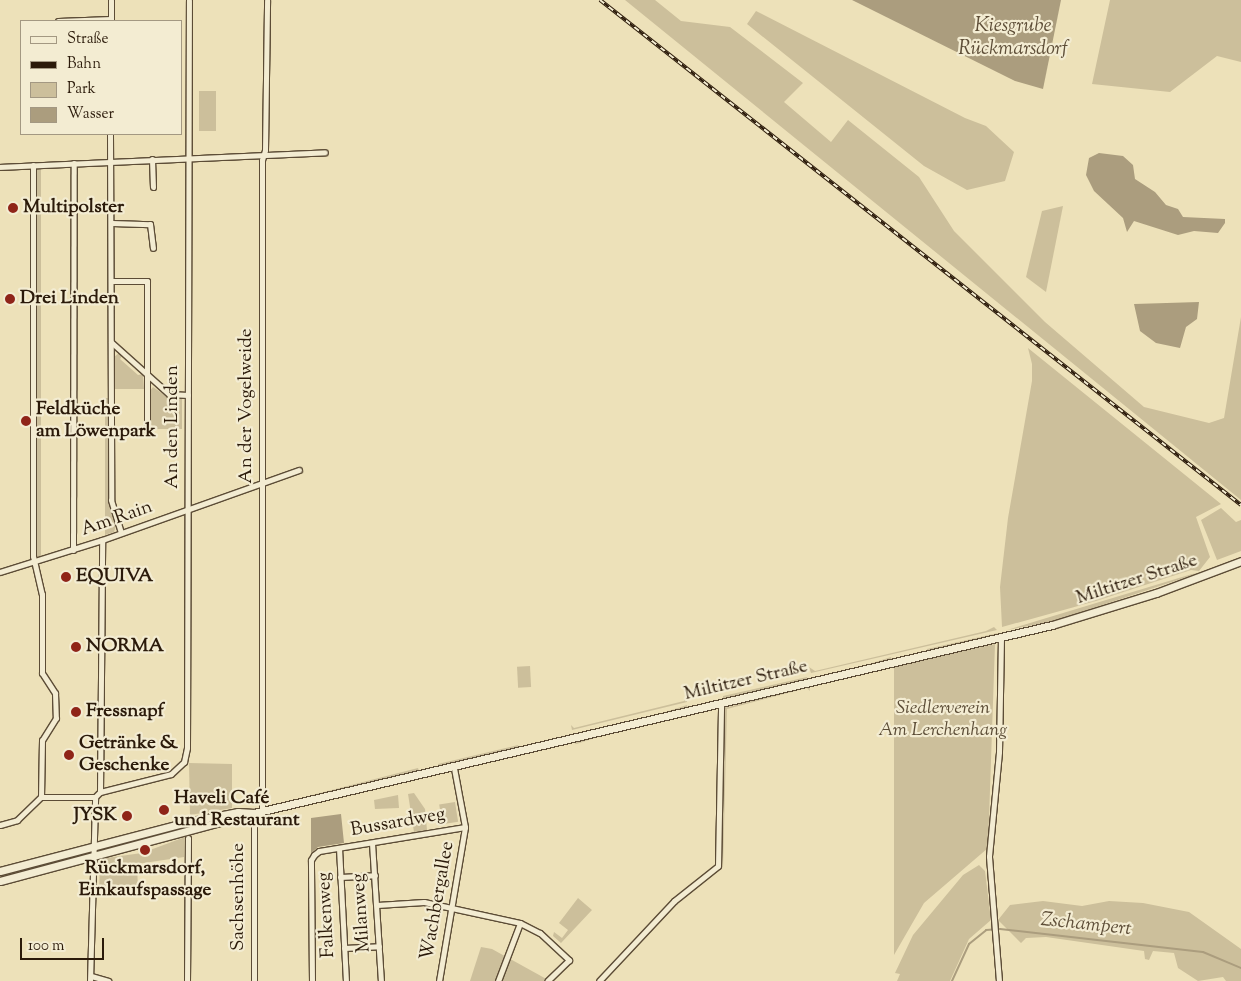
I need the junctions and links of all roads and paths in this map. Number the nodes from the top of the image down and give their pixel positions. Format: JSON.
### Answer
{"nodes":[{"id":1,"x":111,"y":0,"type":"edge"},
{"id":2,"x":188,"y":0,"type":"edge"},
{"id":3,"x":267,"y":0,"type":"edge"},
{"id":4,"x":111,"y":20,"type":"edge"},
{"id":5,"x":110,"y":135,"type":"edge"},
{"id":6,"x":325,"y":152,"type":"dead end"},
{"id":7,"x":264,"y":155,"type":"junction"},
{"id":8,"x":188,"y":158,"type":"junction"},
{"id":9,"x":152,"y":159,"type":"junction"},
{"id":10,"x":110,"y":161,"type":"junction"},
{"id":11,"x":74,"y":163,"type":"junction"},
{"id":12,"x":33,"y":165,"type":"junction"},
{"id":13,"x":0,"y":166,"type":"edge"},
{"id":14,"x":153,"y":187,"type":"dead end"},
{"id":15,"x":112,"y":223,"type":"junction"},
{"id":16,"x":153,"y":248,"type":"dead end"},
{"id":17,"x":111,"y":281,"type":"junction"},
{"id":18,"x":111,"y":342,"type":"junction"},
{"id":19,"x":147,"y":374,"type":"junction"},
{"id":20,"x":188,"y":395,"type":"junction"},
{"id":21,"x":147,"y":430,"type":"dead end"},
{"id":22,"x":299,"y":470,"type":"dead end"},
{"id":23,"x":262,"y":484,"type":"junction"},
{"id":24,"x":187,"y":510,"type":"junction"},
{"id":25,"x":121,"y":533,"type":"junction"},
{"id":26,"x":102,"y":540,"type":"junction"},
{"id":27,"x":74,"y":550,"type":"junction"},
{"id":28,"x":1241,"y":561,"type":"edge"},
{"id":29,"x":33,"y":563,"type":"junction"},
{"id":30,"x":0,"y":572,"type":"edge"},
{"id":31,"x":1001,"y":638,"type":"junction"},
{"id":32,"x":721,"y":703,"type":"junction"},
{"id":33,"x":454,"y":768,"type":"junction"},
{"id":34,"x":100,"y":792,"type":"junction"},
{"id":35,"x":41,"y":797,"type":"junction"},
{"id":36,"x":95,"y":797,"type":"junction"},
{"id":37,"x":258,"y":813,"type":"junction"},
{"id":38,"x":0,"y":825,"type":"edge"},
{"id":39,"x":465,"y":827,"type":"junction"},
{"id":40,"x":188,"y":838,"type":"dead end"},
{"id":41,"x":372,"y":842,"type":"junction"},
{"id":42,"x":94,"y":846,"type":"junction"},
{"id":43,"x":339,"y":848,"type":"junction"},
{"id":44,"x":94,"y":855,"type":"junction"},
{"id":45,"x":0,"y":871,"type":"edge"},
{"id":46,"x":375,"y":875,"type":"junction"},
{"id":47,"x":340,"y":877,"type":"junction"},
{"id":48,"x":0,"y":881,"type":"edge"},
{"id":49,"x":377,"y":906,"type":"junction"},
{"id":50,"x":452,"y":908,"type":"junction"},
{"id":51,"x":520,"y":923,"type":"junction"},
{"id":52,"x":379,"y":946,"type":"junction"},
{"id":53,"x":344,"y":948,"type":"junction"},
{"id":54,"x":90,"y":978,"type":"edge"},
{"id":55,"x":108,"y":981,"type":"edge"},
{"id":56,"x":187,"y":981,"type":"edge"},
{"id":57,"x":254,"y":981,"type":"edge"},
{"id":58,"x":312,"y":981,"type":"edge"},
{"id":59,"x":346,"y":981,"type":"edge"},
{"id":60,"x":382,"y":981,"type":"edge"},
{"id":61,"x":439,"y":981,"type":"edge"},
{"id":62,"x":498,"y":981,"type":"edge"},
{"id":63,"x":547,"y":981,"type":"edge"},
{"id":64,"x":599,"y":981,"type":"edge"},
{"id":65,"x":998,"y":981,"type":"edge"}],
"edges":[{"from":1,"to":4,"type":"street"},
{"from":2,"to":8,"type":"street","name":"An den Linden"},
{"from":3,"to":7,"type":"street","name":"An der Vogelweide"},
{"from":5,"to":10,"type":"street"},
{"from":6,"to":7,"type":"street"},
{"from":7,"to":8,"type":"street"},
{"from":7,"to":23,"type":"street","name":"An der Vogelweide"},
{"from":8,"to":9,"type":"street"},
{"from":8,"to":20,"type":"street","name":"An den Linden"},
{"from":9,"to":10,"type":"street"},
{"from":9,"to":14,"type":"street"},
{"from":10,"to":11,"type":"street"},
{"from":10,"to":15,"type":"street"},
{"from":11,"to":12,"type":"street"},
{"from":11,"to":27,"type":"street"},
{"from":12,"to":13,"type":"street"},
{"from":12,"to":29,"type":"street"},
{"from":15,"to":16,"type":"street"},
{"from":15,"to":17,"type":"street"},
{"from":17,"to":18,"type":"street"},
{"from":17,"to":19,"type":"street"},
{"from":18,"to":19,"type":"street"},
{"from":18,"to":25,"type":"street"},
{"from":19,"to":20,"type":"street"},
{"from":19,"to":21,"type":"street"},
{"from":20,"to":24,"type":"street","name":"An den Linden"},
{"from":22,"to":23,"type":"street","name":"Am Rain"},
{"from":23,"to":24,"type":"street","name":"Am Rain"},
{"from":23,"to":37,"type":"street","name":"An der Vogelweide"},
{"from":24,"to":25,"type":"street","name":"Am Rain"},
{"from":24,"to":34,"type":"street","name":"An den Linden"},
{"from":25,"to":26,"type":"street","name":"Am Rain"},
{"from":26,"to":27,"type":"street","name":"Am Rain"},
{"from":26,"to":34,"type":"street"},
{"from":27,"to":29,"type":"street","name":"Am Rain"},
{"from":28,"to":31,"type":"street","name":"Miltitzer Straße"},
{"from":29,"to":30,"type":"street","name":"Am Rain"},
{"from":29,"to":35,"type":"street"},
{"from":31,"to":32,"type":"street","name":"Miltitzer Straße"},
{"from":31,"to":65,"type":"street"},
{"from":32,"to":33,"type":"street","name":"Miltitzer Straße"},
{"from":32,"to":64,"type":"street"},
{"from":33,"to":37,"type":"street","name":"Miltitzer Straße"},
{"from":33,"to":39,"type":"street","name":"Bussardweg"},
{"from":34,"to":36,"type":"street"},
{"from":35,"to":36,"type":"street"},
{"from":35,"to":38,"type":"street"},
{"from":36,"to":42,"type":"street"},
{"from":37,"to":42,"type":"street","name":"Miltitzer Straße"},
{"from":37,"to":44,"type":"street","name":"Miltitzer Straße"},
{"from":37,"to":57,"type":"street","name":"Sachsenhöhe"},
{"from":39,"to":41,"type":"street","name":"Bussardweg"},
{"from":39,"to":50,"type":"street","name":"Wachbergallee"},
{"from":40,"to":56,"type":"street"},
{"from":41,"to":43,"type":"street","name":"Bussardweg"},
{"from":41,"to":46,"type":"street","name":"Milanweg"},
{"from":42,"to":44,"type":"street"},
{"from":42,"to":45,"type":"street","name":"Miltitzer Straße"},
{"from":43,"to":47,"type":"street","name":"Falkenweg"},
{"from":43,"to":58,"type":"street","name":"Bussardweg"},
{"from":44,"to":48,"type":"street","name":"Miltitzer Straße"},
{"from":44,"to":54,"type":"street"},
{"from":46,"to":47,"type":"street"},
{"from":46,"to":49,"type":"street","name":"Milanweg"},
{"from":47,"to":53,"type":"street","name":"Falkenweg"},
{"from":49,"to":50,"type":"street"},
{"from":49,"to":52,"type":"street","name":"Milanweg"},
{"from":50,"to":51,"type":"street"},
{"from":50,"to":61,"type":"street","name":"Wachbergallee"},
{"from":51,"to":62,"type":"street"},
{"from":51,"to":63,"type":"street"},
{"from":52,"to":53,"type":"street"},
{"from":52,"to":60,"type":"street","name":"Milanweg"},
{"from":53,"to":59,"type":"street","name":"Falkenweg"},
{"from":54,"to":55,"type":"street"}]}
